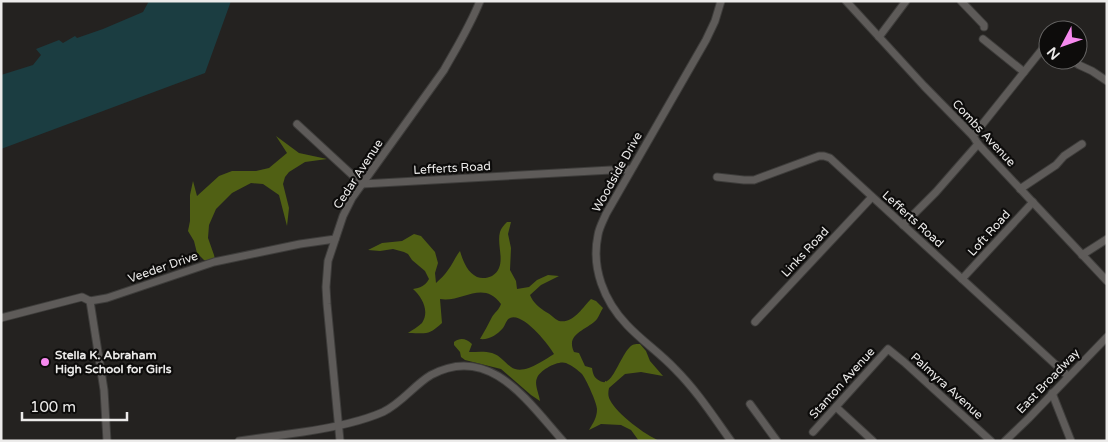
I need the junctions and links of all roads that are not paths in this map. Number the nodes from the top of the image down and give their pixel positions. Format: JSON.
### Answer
{"nodes":[{"id":1,"x":480,"y":1,"type":"edge"},
{"id":2,"x":722,"y":1,"type":"edge"},
{"id":3,"x":846,"y":1,"type":"edge"},
{"id":4,"x":906,"y":1,"type":"edge"},
{"id":5,"x":961,"y":1,"type":"edge"},
{"id":6,"x":984,"y":27,"type":"dead end"},
{"id":7,"x":879,"y":37,"type":"junction"},
{"id":8,"x":983,"y":39,"type":"dead end"},
{"id":9,"x":1038,"y":54,"type":"edge"},
{"id":10,"x":1088,"y":69,"type":"edge"},
{"id":11,"x":1024,"y":72,"type":"junction"},
{"id":12,"x":1107,"y":81,"type":"edge"},
{"id":13,"x":297,"y":124,"type":"dead end"},
{"id":14,"x":973,"y":136,"type":"junction"},
{"id":15,"x":978,"y":144,"type":"junction"},
{"id":16,"x":1082,"y":144,"type":"dead end"},
{"id":17,"x":631,"y":169,"type":"junction"},
{"id":18,"x":717,"y":177,"type":"dead end"},
{"id":19,"x":362,"y":184,"type":"junction"},
{"id":20,"x":1020,"y":189,"type":"junction"},
{"id":21,"x":872,"y":197,"type":"junction"},
{"id":22,"x":1033,"y":202,"type":"junction"},
{"id":23,"x":903,"y":225,"type":"junction"},
{"id":24,"x":336,"y":239,"type":"junction"},
{"id":25,"x":1107,"y":239,"type":"edge"},
{"id":26,"x":1082,"y":255,"type":"junction"},
{"id":27,"x":962,"y":280,"type":"junction"},
{"id":28,"x":1107,"y":281,"type":"edge"},
{"id":29,"x":90,"y":301,"type":"junction"},
{"id":30,"x":1,"y":318,"type":"edge"},
{"id":31,"x":755,"y":322,"type":"dead end"},
{"id":32,"x":1107,"y":337,"type":"edge"},
{"id":33,"x":888,"y":349,"type":"joint"},
{"id":34,"x":1068,"y":376,"type":"junction"},
{"id":35,"x":1052,"y":393,"type":"junction"},
{"id":36,"x":750,"y":404,"type":"dead end"},
{"id":37,"x":836,"y":407,"type":"junction"},
{"id":38,"x":339,"y":425,"type":"junction"},
{"id":39,"x":813,"y":432,"type":"dead end"},
{"id":40,"x":108,"y":441,"type":"edge"},
{"id":41,"x":239,"y":441,"type":"edge"},
{"id":42,"x":340,"y":441,"type":"edge"},
{"id":43,"x":563,"y":441,"type":"edge"},
{"id":44,"x":731,"y":441,"type":"edge"},
{"id":45,"x":777,"y":441,"type":"edge"},
{"id":46,"x":873,"y":441,"type":"edge"},
{"id":47,"x":990,"y":441,"type":"edge"},
{"id":48,"x":1005,"y":441,"type":"edge"},
{"id":49,"x":1071,"y":441,"type":"edge"}],
"edges":[{"from":1,"to":19,"type":"street","name":"Cedar Avenue"},
{"from":2,"to":17,"type":"street","name":"Woodside Drive"},
{"from":3,"to":7,"type":"street","name":"Combs Avenue"},
{"from":4,"to":7,"type":"street"},
{"from":5,"to":6,"type":"street"},
{"from":7,"to":14,"type":"street","name":"Combs Avenue"},
{"from":8,"to":11,"type":"street"},
{"from":9,"to":11,"type":"street"},
{"from":10,"to":12,"type":"street"},
{"from":11,"to":14,"type":"street"},
{"from":13,"to":19,"type":"street"},
{"from":14,"to":15,"type":"street","name":"Combs Avenue"},
{"from":15,"to":20,"type":"street","name":"Combs Avenue"},
{"from":15,"to":23,"type":"street"},
{"from":16,"to":20,"type":"street"},
{"from":17,"to":19,"type":"street","name":"Lefferts Road"},
{"from":17,"to":44,"type":"street","name":"Woodside Drive"},
{"from":18,"to":21,"type":"street","name":"Lefferts Road"},
{"from":19,"to":24,"type":"street","name":"Cedar Avenue"},
{"from":20,"to":22,"type":"street","name":"Combs Avenue"},
{"from":21,"to":23,"type":"street","name":"Lefferts Road"},
{"from":21,"to":31,"type":"street","name":"Links Road"},
{"from":22,"to":26,"type":"street","name":"Combs Avenue"},
{"from":22,"to":27,"type":"street","name":"Loft Road"},
{"from":23,"to":27,"type":"street","name":"Lefferts Road"},
{"from":24,"to":29,"type":"street","name":"Veeder Drive"},
{"from":24,"to":38,"type":"street","name":"Cedar Avenue"},
{"from":25,"to":26,"type":"street"},
{"from":26,"to":28,"type":"street","name":"Combs Avenue"},
{"from":27,"to":34,"type":"street","name":"Lefferts Road"},
{"from":29,"to":30,"type":"street","name":"Veeder Drive"},
{"from":29,"to":40,"type":"street"},
{"from":32,"to":34,"type":"street","name":"East Broadway"},
{"from":33,"to":37,"type":"street","name":"Stanton Avenue"},
{"from":33,"to":47,"type":"street","name":"Palmyra Avenue"},
{"from":34,"to":35,"type":"street","name":"East Broadway"},
{"from":35,"to":48,"type":"street","name":"East Broadway"},
{"from":35,"to":49,"type":"street"},
{"from":36,"to":45,"type":"street"},
{"from":37,"to":39,"type":"street","name":"Stanton Avenue"},
{"from":37,"to":46,"type":"street"},
{"from":38,"to":41,"type":"street"},
{"from":38,"to":42,"type":"street","name":"Cedar Avenue"},
{"from":38,"to":43,"type":"street"}]}
